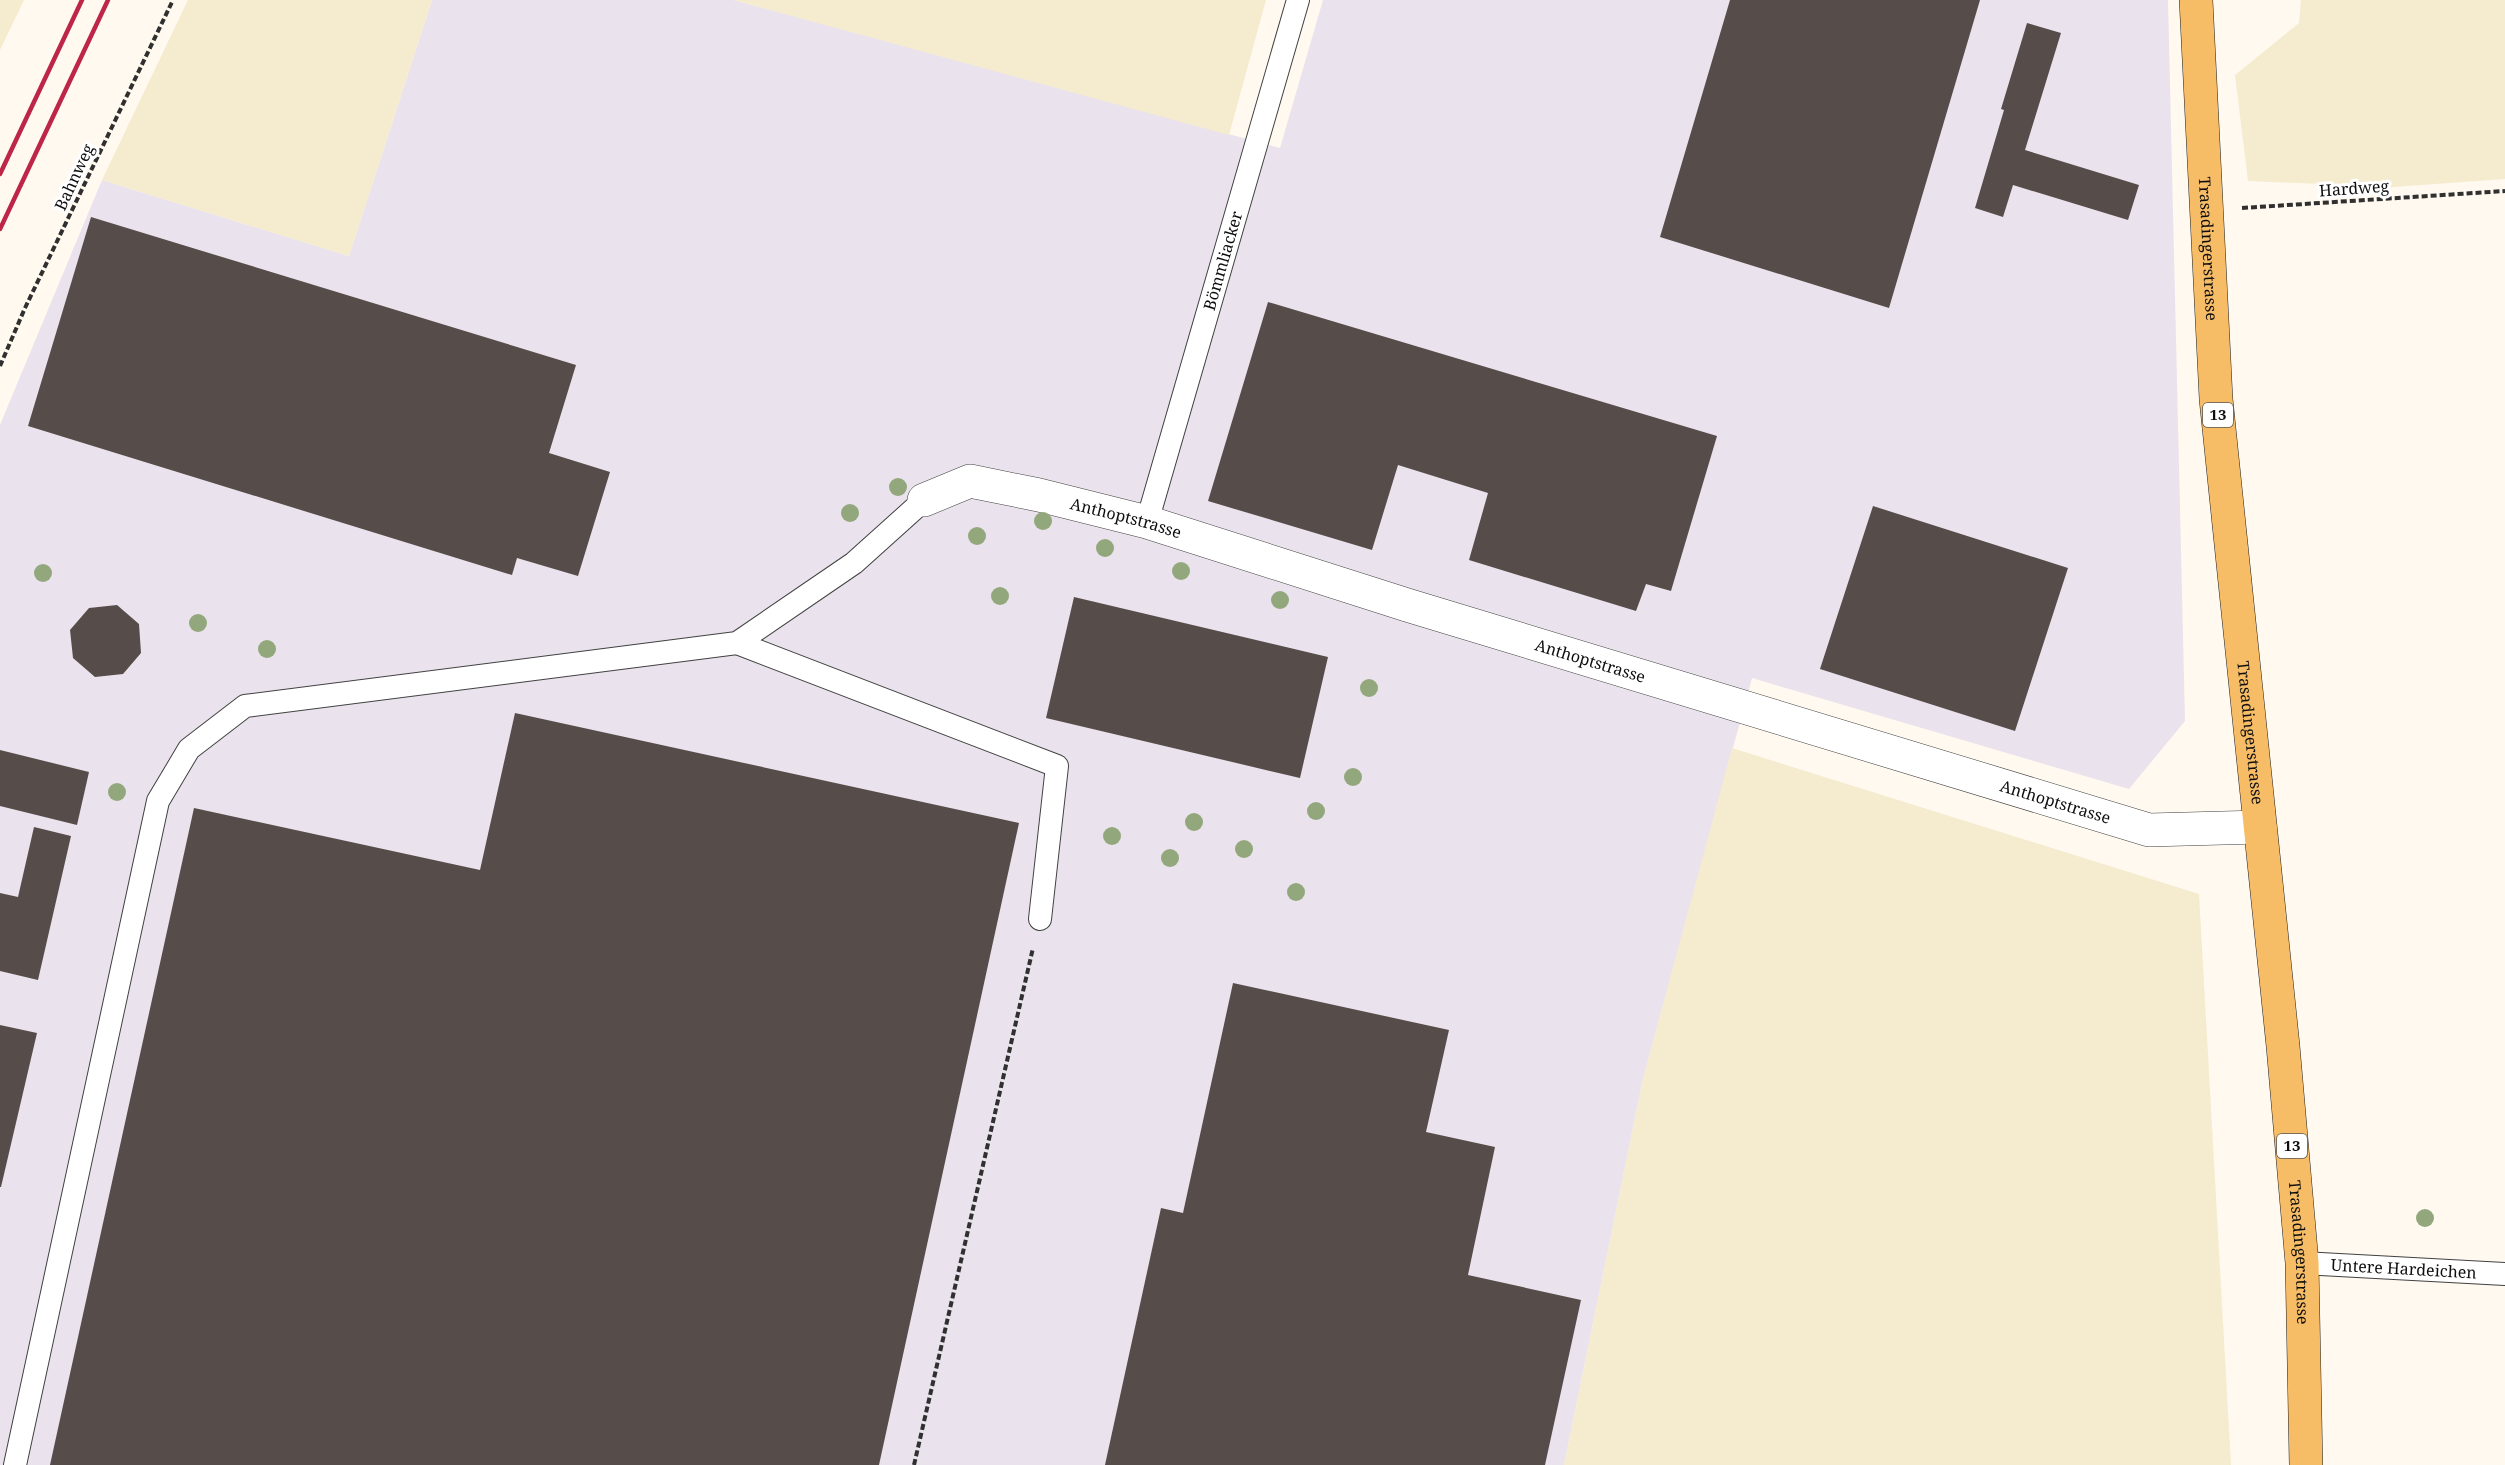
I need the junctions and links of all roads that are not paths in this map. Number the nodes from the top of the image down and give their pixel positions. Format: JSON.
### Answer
{"nodes":[{"id":1,"x":1298,"y":0,"type":"edge"},
{"id":2,"x":2196,"y":0,"type":"edge"},
{"id":3,"x":924,"y":500,"type":"joint"},
{"id":4,"x":1147,"y":522,"type":"junction"},
{"id":5,"x":737,"y":643,"type":"junction"},
{"id":6,"x":2260,"y":827,"type":"junction"},
{"id":7,"x":1040,"y":919,"type":"road end"},
{"id":8,"x":2301,"y":1263,"type":"junction"},
{"id":9,"x":2505,"y":1274,"type":"edge"},
{"id":10,"x":15,"y":1465,"type":"edge"},
{"id":11,"x":2306,"y":1465,"type":"edge"}],
"edges":[{"from":1,"to":4,"type":"lane","name":"Bömmliacker"},
{"from":2,"to":6,"type":"main road","name":"Trasadingerstrasse","number":"13"},
{"from":3,"to":4,"type":"street","name":"Anthoptstrasse"},
{"from":3,"to":5,"type":"lane"},
{"from":4,"to":6,"type":"street","name":"Anthoptstrasse"},
{"from":5,"to":7,"type":"lane"},
{"from":5,"to":10,"type":"lane"},
{"from":6,"to":8,"type":"main road","name":"Trasadingerstrasse","number":"13"},
{"from":8,"to":9,"type":"lane","name":"Untere Hardeichen"},
{"from":8,"to":11,"type":"main road","name":"Trasadingerstrasse","number":"13"}]}
